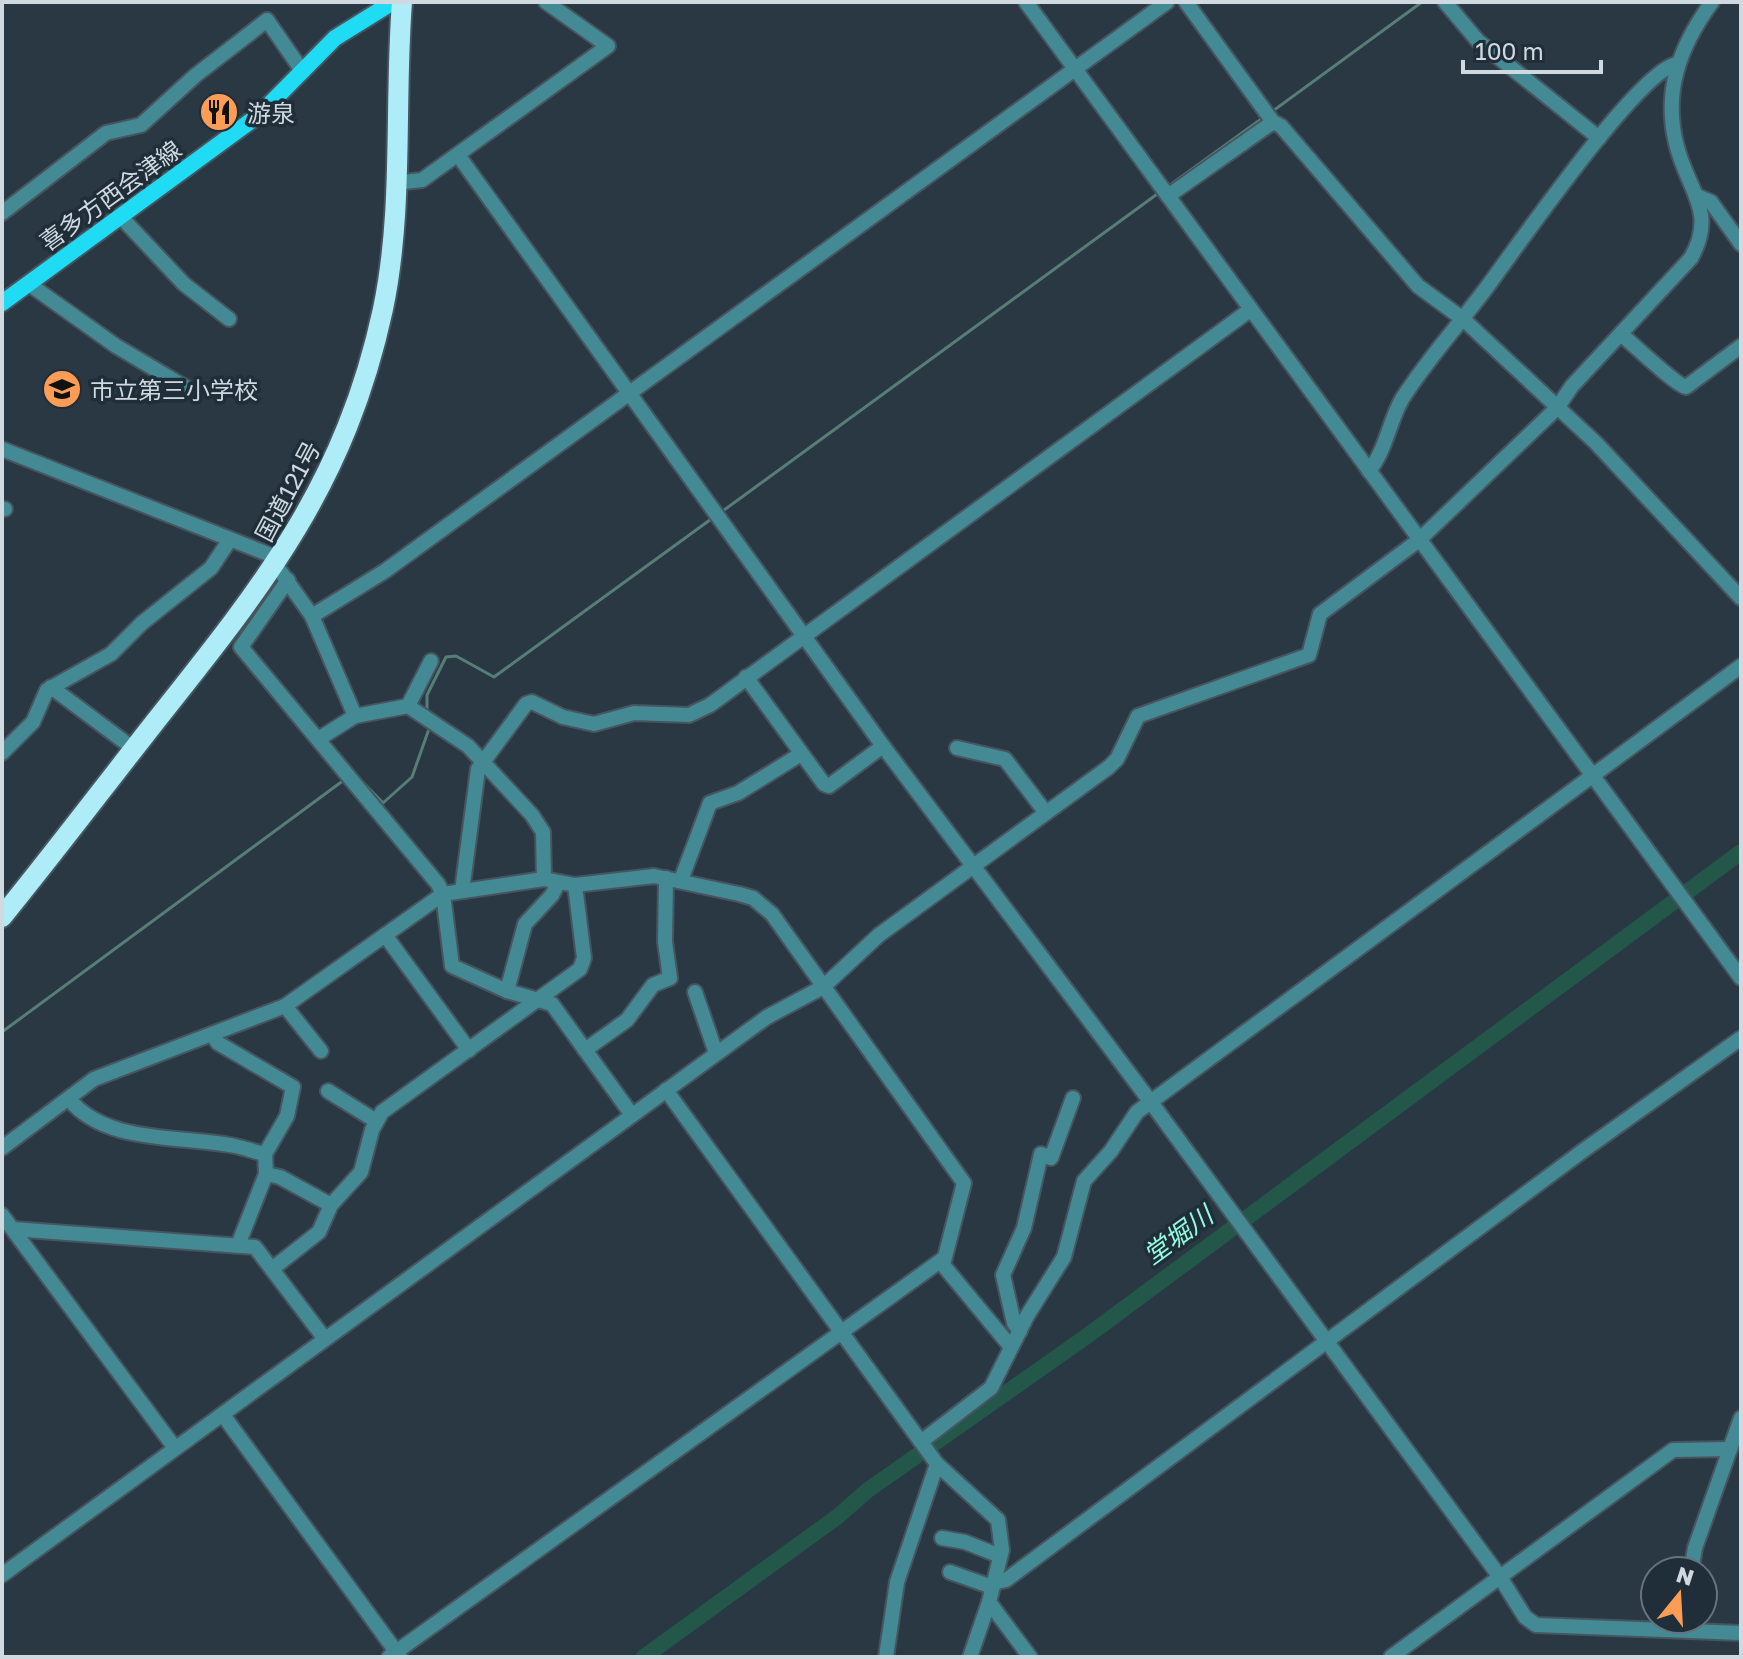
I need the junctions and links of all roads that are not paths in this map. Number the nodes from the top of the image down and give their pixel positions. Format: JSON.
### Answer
{"nodes":[{"id":1,"x":393,"y":2,"type":"edge"},
{"id":2,"x":402,"y":2,"type":"edge"},
{"id":3,"x":546,"y":2,"type":"edge"},
{"id":4,"x":1026,"y":2,"type":"edge"},
{"id":5,"x":1167,"y":2,"type":"edge"},
{"id":6,"x":1186,"y":2,"type":"edge"},
{"id":7,"x":1445,"y":2,"type":"edge"},
{"id":8,"x":1712,"y":2,"type":"edge"},
{"id":9,"x":1677,"y":64,"type":"junction"},
{"id":10,"x":1074,"y":69,"type":"junction"},
{"id":11,"x":303,"y":72,"type":"junction"},
{"id":12,"x":1270,"y":117,"type":"junction"},
{"id":13,"x":1599,"y":138,"type":"junction"},
{"id":14,"x":458,"y":155,"type":"junction"},
{"id":15,"x":395,"y":183,"type":"junction"},
{"id":16,"x":1168,"y":196,"type":"junction"},
{"id":17,"x":1697,"y":196,"type":"junction"},
{"id":18,"x":2,"y":213,"type":"edge"},
{"id":19,"x":121,"y":217,"type":"junction"},
{"id":20,"x":1741,"y":244,"type":"edge"},
{"id":21,"x":29,"y":284,"type":"junction"},
{"id":22,"x":2,"y":303,"type":"edge"},
{"id":23,"x":1250,"y":310,"type":"junction"},
{"id":24,"x":229,"y":319,"type":"dead end"},
{"id":25,"x":1463,"y":319,"type":"junction"},
{"id":26,"x":1622,"y":335,"type":"junction"},
{"id":27,"x":1741,"y":346,"type":"edge"},
{"id":28,"x":185,"y":387,"type":"dead end"},
{"id":29,"x":629,"y":393,"type":"junction"},
{"id":30,"x":1557,"y":408,"type":"junction"},
{"id":31,"x":2,"y":449,"type":"edge"},
{"id":32,"x":1369,"y":471,"type":"junction"},
{"id":33,"x":1419,"y":540,"type":"junction"},
{"id":34,"x":229,"y":541,"type":"junction"},
{"id":35,"x":282,"y":573,"type":"junction"},
{"id":36,"x":1741,"y":598,"type":"edge"},
{"id":37,"x":312,"y":616,"type":"junction"},
{"id":38,"x":803,"y":634,"type":"junction"},
{"id":39,"x":431,"y":661,"type":"dead end"},
{"id":40,"x":1741,"y":666,"type":"edge"},
{"id":41,"x":746,"y":677,"type":"junction"},
{"id":42,"x":51,"y":687,"type":"junction"},
{"id":43,"x":408,"y":706,"type":"junction"},
{"id":44,"x":355,"y":716,"type":"junction"},
{"id":45,"x":320,"y":738,"type":"junction"},
{"id":46,"x":883,"y":746,"type":"junction"},
{"id":47,"x":957,"y":748,"type":"dead end"},
{"id":48,"x":134,"y":749,"type":"junction"},
{"id":49,"x":2,"y":753,"type":"edge"},
{"id":50,"x":801,"y":754,"type":"junction"},
{"id":51,"x":484,"y":762,"type":"junction"},
{"id":52,"x":1593,"y":777,"type":"junction"},
{"id":53,"x":1046,"y":813,"type":"junction"},
{"id":54,"x":975,"y":866,"type":"junction"},
{"id":55,"x":674,"y":879,"type":"junction"},
{"id":56,"x":551,"y":881,"type":"junction"},
{"id":57,"x":575,"y":885,"type":"junction"},
{"id":58,"x":462,"y":891,"type":"junction"},
{"id":59,"x":443,"y":894,"type":"junction"},
{"id":60,"x":2,"y":917,"type":"edge"},
{"id":61,"x":385,"y":935,"type":"junction"},
{"id":62,"x":1741,"y":978,"type":"edge"},
{"id":63,"x":823,"y":987,"type":"junction"},
{"id":64,"x":507,"y":991,"type":"junction"},
{"id":65,"x":695,"y":992,"type":"dead end"},
{"id":66,"x":540,"y":1000,"type":"junction"},
{"id":67,"x":285,"y":1006,"type":"junction"},
{"id":68,"x":212,"y":1034,"type":"junction"},
{"id":69,"x":1741,"y":1038,"type":"edge"},
{"id":70,"x":469,"y":1050,"type":"junction"},
{"id":71,"x":585,"y":1050,"type":"junction"},
{"id":72,"x":321,"y":1051,"type":"dead end"},
{"id":73,"x":716,"y":1053,"type":"junction"},
{"id":74,"x":666,"y":1090,"type":"junction"},
{"id":75,"x":328,"y":1091,"type":"dead end"},
{"id":76,"x":1073,"y":1098,"type":"dead end"},
{"id":77,"x":69,"y":1099,"type":"junction"},
{"id":78,"x":1150,"y":1101,"type":"junction"},
{"id":79,"x":632,"y":1115,"type":"junction"},
{"id":80,"x":376,"y":1121,"type":"junction"},
{"id":81,"x":2,"y":1148,"type":"edge"},
{"id":82,"x":265,"y":1154,"type":"junction"},
{"id":83,"x":266,"y":1174,"type":"junction"},
{"id":84,"x":331,"y":1205,"type":"junction"},
{"id":85,"x":2,"y":1215,"type":"edge"},
{"id":86,"x":13,"y":1229,"type":"junction"},
{"id":87,"x":238,"y":1245,"type":"junction"},
{"id":88,"x":943,"y":1259,"type":"junction"},
{"id":89,"x":272,"y":1269,"type":"junction"},
{"id":90,"x":1020,"y":1331,"type":"junction"},
{"id":91,"x":841,"y":1335,"type":"junction"},
{"id":92,"x":325,"y":1339,"type":"junction"},
{"id":93,"x":1327,"y":1344,"type":"junction"},
{"id":94,"x":1011,"y":1347,"type":"junction"},
{"id":95,"x":223,"y":1415,"type":"junction"},
{"id":96,"x":1741,"y":1418,"type":"edge"},
{"id":97,"x":922,"y":1441,"type":"junction"},
{"id":98,"x":175,"y":1448,"type":"junction"},
{"id":99,"x":1730,"y":1449,"type":"junction"},
{"id":100,"x":937,"y":1464,"type":"junction"},
{"id":101,"x":942,"y":1538,"type":"dead end"},
{"id":102,"x":1694,"y":1555,"type":"edge"},
{"id":103,"x":1000,"y":1556,"type":"junction"},
{"id":104,"x":950,"y":1572,"type":"dead end"},
{"id":105,"x":2,"y":1575,"type":"edge"},
{"id":106,"x":1500,"y":1577,"type":"junction"},
{"id":107,"x":993,"y":1585,"type":"junction"},
{"id":108,"x":989,"y":1602,"type":"junction"},
{"id":109,"x":1639,"y":1624,"type":"edge"},
{"id":110,"x":1719,"y":1630,"type":"edge"},
{"id":111,"x":1741,"y":1633,"type":"edge"},
{"id":112,"x":395,"y":1655,"type":"edge"},
{"id":113,"x":886,"y":1657,"type":"edge"},
{"id":114,"x":970,"y":1657,"type":"edge"},
{"id":115,"x":1030,"y":1657,"type":"edge"},
{"id":116,"x":1391,"y":1657,"type":"edge"}],
"edges":[{"from":1,"to":11,"type":"main road","name":"喜多方西会津線"},
{"from":2,"to":15,"type":"highway","name":"国道121号"},
{"from":3,"to":14,"type":"street"},
{"from":4,"to":10,"type":"street"},
{"from":5,"to":10,"type":"street"},
{"from":6,"to":12,"type":"street"},
{"from":7,"to":13,"type":"street"},
{"from":8,"to":9,"type":"street"},
{"from":9,"to":13,"type":"street"},
{"from":9,"to":17,"type":"street"},
{"from":10,"to":16,"type":"street"},
{"from":10,"to":29,"type":"street"},
{"from":11,"to":18,"type":"street"},
{"from":11,"to":19,"type":"main road","name":"喜多方西会津線"},
{"from":12,"to":16,"type":"street"},
{"from":12,"to":25,"type":"street"},
{"from":13,"to":25,"type":"street"},
{"from":14,"to":15,"type":"street"},
{"from":14,"to":29,"type":"street"},
{"from":15,"to":35,"type":"highway","name":"国道121号"},
{"from":16,"to":23,"type":"street"},
{"from":17,"to":20,"type":"street"},
{"from":17,"to":26,"type":"street"},
{"from":19,"to":21,"type":"main road","name":"喜多方西会津線"},
{"from":19,"to":24,"type":"street"},
{"from":21,"to":22,"type":"main road","name":"喜多方西会津線"},
{"from":21,"to":28,"type":"street"},
{"from":23,"to":32,"type":"street"},
{"from":23,"to":38,"type":"street"},
{"from":25,"to":30,"type":"street"},
{"from":25,"to":32,"type":"street"},
{"from":26,"to":27,"type":"street"},
{"from":26,"to":30,"type":"street"},
{"from":29,"to":37,"type":"street"},
{"from":29,"to":38,"type":"street"},
{"from":30,"to":33,"type":"street"},
{"from":30,"to":36,"type":"street"},
{"from":31,"to":34,"type":"street"},
{"from":32,"to":33,"type":"street"},
{"from":33,"to":52,"type":"street"},
{"from":33,"to":53,"type":"street"},
{"from":34,"to":35,"type":"street"},
{"from":34,"to":42,"type":"street"},
{"from":35,"to":37,"type":"street"},
{"from":35,"to":45,"type":"street"},
{"from":35,"to":48,"type":"highway","name":"国道121号"},
{"from":37,"to":44,"type":"street"},
{"from":38,"to":41,"type":"street"},
{"from":38,"to":46,"type":"street"},
{"from":39,"to":43,"type":"street"},
{"from":40,"to":52,"type":"street"},
{"from":41,"to":50,"type":"street"},
{"from":41,"to":51,"type":"street"},
{"from":42,"to":48,"type":"street"},
{"from":42,"to":49,"type":"street"},
{"from":43,"to":44,"type":"street"},
{"from":43,"to":51,"type":"street"},
{"from":44,"to":45,"type":"street"},
{"from":45,"to":59,"type":"street"},
{"from":46,"to":50,"type":"street"},
{"from":46,"to":54,"type":"street"},
{"from":47,"to":53,"type":"street"},
{"from":48,"to":60,"type":"highway","name":"国道121号"},
{"from":50,"to":55,"type":"street"},
{"from":51,"to":56,"type":"street"},
{"from":51,"to":58,"type":"street"},
{"from":52,"to":62,"type":"street"},
{"from":52,"to":78,"type":"street"},
{"from":53,"to":54,"type":"street"},
{"from":54,"to":63,"type":"street"},
{"from":54,"to":78,"type":"street"},
{"from":55,"to":57,"type":"street"},
{"from":55,"to":63,"type":"street"},
{"from":55,"to":71,"type":"street"},
{"from":56,"to":57,"type":"street"},
{"from":56,"to":58,"type":"street"},
{"from":56,"to":64,"type":"street"},
{"from":57,"to":66,"type":"street"},
{"from":58,"to":59,"type":"street"},
{"from":59,"to":61,"type":"street"},
{"from":59,"to":64,"type":"street"},
{"from":61,"to":67,"type":"street"},
{"from":61,"to":70,"type":"street"},
{"from":63,"to":73,"type":"street"},
{"from":63,"to":88,"type":"street"},
{"from":64,"to":66,"type":"street"},
{"from":65,"to":73,"type":"street"},
{"from":66,"to":70,"type":"street"},
{"from":66,"to":71,"type":"street"},
{"from":67,"to":68,"type":"street"},
{"from":67,"to":72,"type":"street"},
{"from":68,"to":77,"type":"street"},
{"from":68,"to":82,"type":"street"},
{"from":69,"to":93,"type":"street"},
{"from":70,"to":80,"type":"street"},
{"from":71,"to":79,"type":"street"},
{"from":73,"to":74,"type":"street"},
{"from":74,"to":79,"type":"street"},
{"from":74,"to":91,"type":"street"},
{"from":75,"to":80,"type":"street"},
{"from":76,"to":90,"type":"street"},
{"from":77,"to":81,"type":"street"},
{"from":77,"to":82,"type":"street"},
{"from":78,"to":90,"type":"street"},
{"from":78,"to":93,"type":"street"},
{"from":79,"to":92,"type":"street"},
{"from":80,"to":84,"type":"street"},
{"from":82,"to":83,"type":"street"},
{"from":83,"to":84,"type":"street"},
{"from":83,"to":87,"type":"street"},
{"from":84,"to":89,"type":"street"},
{"from":85,"to":86,"type":"street"},
{"from":86,"to":87,"type":"street"},
{"from":86,"to":98,"type":"street"},
{"from":87,"to":89,"type":"street"},
{"from":88,"to":91,"type":"street"},
{"from":88,"to":94,"type":"street"},
{"from":89,"to":92,"type":"street"},
{"from":90,"to":94,"type":"street"},
{"from":91,"to":97,"type":"street"},
{"from":91,"to":112,"type":"street"},
{"from":92,"to":95,"type":"street"},
{"from":93,"to":106,"type":"street"},
{"from":93,"to":107,"type":"street"},
{"from":94,"to":97,"type":"street"},
{"from":95,"to":98,"type":"street"},
{"from":95,"to":112,"type":"street"},
{"from":96,"to":99,"type":"street"},
{"from":97,"to":100,"type":"street"},
{"from":98,"to":105,"type":"street"},
{"from":99,"to":102,"type":"street"},
{"from":99,"to":106,"type":"street"},
{"from":100,"to":103,"type":"street"},
{"from":100,"to":113,"type":"street"},
{"from":101,"to":103,"type":"street"},
{"from":103,"to":107,"type":"street"},
{"from":104,"to":107,"type":"street"},
{"from":106,"to":109,"type":"street"},
{"from":106,"to":116,"type":"street"},
{"from":107,"to":108,"type":"street"},
{"from":108,"to":114,"type":"street"},
{"from":108,"to":115,"type":"street"},
{"from":110,"to":111,"type":"street"}]}
